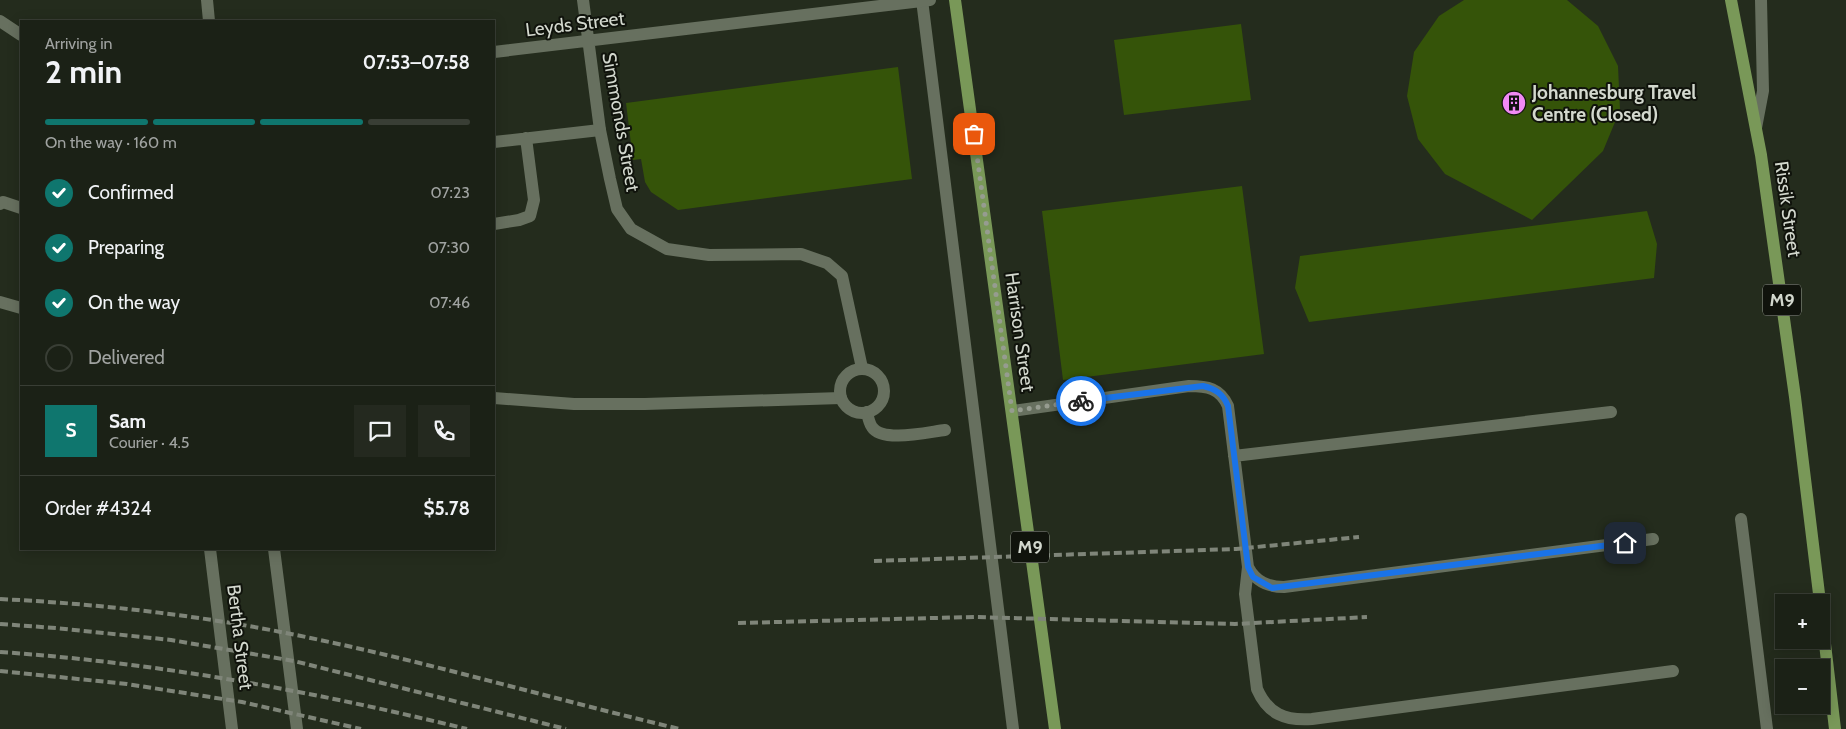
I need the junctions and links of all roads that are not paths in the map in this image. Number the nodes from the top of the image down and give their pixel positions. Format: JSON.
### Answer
{"nodes":[{"id":1,"x":207,"y":0,"type":"edge"},
{"id":2,"x":584,"y":0,"type":"edge"},
{"id":3,"x":925,"y":0,"type":"edge"},
{"id":4,"x":955,"y":0,"type":"edge"},
{"id":5,"x":1731,"y":0,"type":"edge"},
{"id":6,"x":1752,"y":0,"type":"edge"},
{"id":7,"x":1761,"y":0,"type":"edge"},
{"id":8,"x":849,"y":5,"type":"edge"},
{"id":9,"x":209,"y":20,"type":"edge"},
{"id":10,"x":0,"y":21,"type":"edge"},
{"id":11,"x":20,"y":34,"type":"edge"},
{"id":12,"x":1762,"y":37,"type":"junction"},
{"id":13,"x":588,"y":41,"type":"junction"},
{"id":14,"x":495,"y":52,"type":"edge"},
{"id":15,"x":1756,"y":128,"type":"junction"},
{"id":16,"x":600,"y":130,"type":"junction"},
{"id":17,"x":526,"y":138,"type":"junction"},
{"id":18,"x":495,"y":142,"type":"edge"},
{"id":19,"x":0,"y":204,"type":"edge"},
{"id":20,"x":20,"y":208,"type":"edge"},
{"id":21,"x":495,"y":224,"type":"edge"},
{"id":22,"x":0,"y":302,"type":"edge"},
{"id":23,"x":20,"y":308,"type":"edge"},
{"id":24,"x":862,"y":368,"type":"junction"},
{"id":25,"x":495,"y":398,"type":"edge"},
{"id":26,"x":841,"y":398,"type":"junction"},
{"id":27,"x":1012,"y":411,"type":"junction"},
{"id":28,"x":867,"y":412,"type":"junction"},
{"id":29,"x":1611,"y":412,"type":"dead end"},
{"id":30,"x":945,"y":430,"type":"dead end"},
{"id":31,"x":1234,"y":456,"type":"junction"},
{"id":32,"x":1741,"y":519,"type":"dead end"},
{"id":33,"x":1653,"y":539,"type":"dead end"},
{"id":34,"x":210,"y":550,"type":"edge"},
{"id":35,"x":274,"y":550,"type":"edge"},
{"id":36,"x":1248,"y":567,"type":"junction"},
{"id":37,"x":1819,"y":594,"type":"edge"},
{"id":38,"x":1826,"y":649,"type":"edge"},
{"id":39,"x":1673,"y":671,"type":"dead end"},
{"id":40,"x":232,"y":729,"type":"edge"},
{"id":41,"x":297,"y":729,"type":"edge"},
{"id":42,"x":1013,"y":729,"type":"edge"},
{"id":43,"x":1055,"y":729,"type":"edge"},
{"id":44,"x":1767,"y":729,"type":"edge"},
{"id":45,"x":1835,"y":729,"type":"edge"}],
"edges":[{"from":1,"to":9,"type":"street"},
{"from":2,"to":13,"type":"street","name":"Simmonds Street"},
{"from":3,"to":8,"type":"street","name":"Leyds Street"},
{"from":3,"to":42,"type":"street"},
{"from":4,"to":27,"type":"main road","name":"Harrison Street","number":"M9"},
{"from":5,"to":15,"type":"main road","name":"Rissik Street","number":"M9"},
{"from":6,"to":12,"type":"street"},
{"from":7,"to":12,"type":"street"},
{"from":8,"to":13,"type":"street","name":"Leyds Street"},
{"from":10,"to":11,"type":"street"},
{"from":12,"to":15,"type":"street"},
{"from":13,"to":14,"type":"street","name":"Leyds Street"},
{"from":13,"to":16,"type":"street","name":"Simmonds Street"},
{"from":15,"to":37,"type":"main road","name":"Rissik Street","number":"M9"},
{"from":16,"to":17,"type":"street"},
{"from":16,"to":24,"type":"street","name":"Simmonds Street"},
{"from":17,"to":18,"type":"street"},
{"from":17,"to":21,"type":"street"},
{"from":19,"to":20,"type":"street"},
{"from":22,"to":23,"type":"street"},
{"from":24,"to":26,"type":"street"},
{"from":24,"to":28,"type":"street"},
{"from":25,"to":26,"type":"street"},
{"from":26,"to":28,"type":"street"},
{"from":27,"to":31,"type":"street"},
{"from":27,"to":43,"type":"main road","name":"Harrison Street","number":"M9"},
{"from":28,"to":30,"type":"street"},
{"from":29,"to":31,"type":"street"},
{"from":31,"to":36,"type":"street"},
{"from":32,"to":44,"type":"street"},
{"from":33,"to":36,"type":"street"},
{"from":34,"to":40,"type":"street","name":"Bertha Street"},
{"from":35,"to":41,"type":"street"},
{"from":36,"to":39,"type":"street"},
{"from":38,"to":45,"type":"main road"}]}
